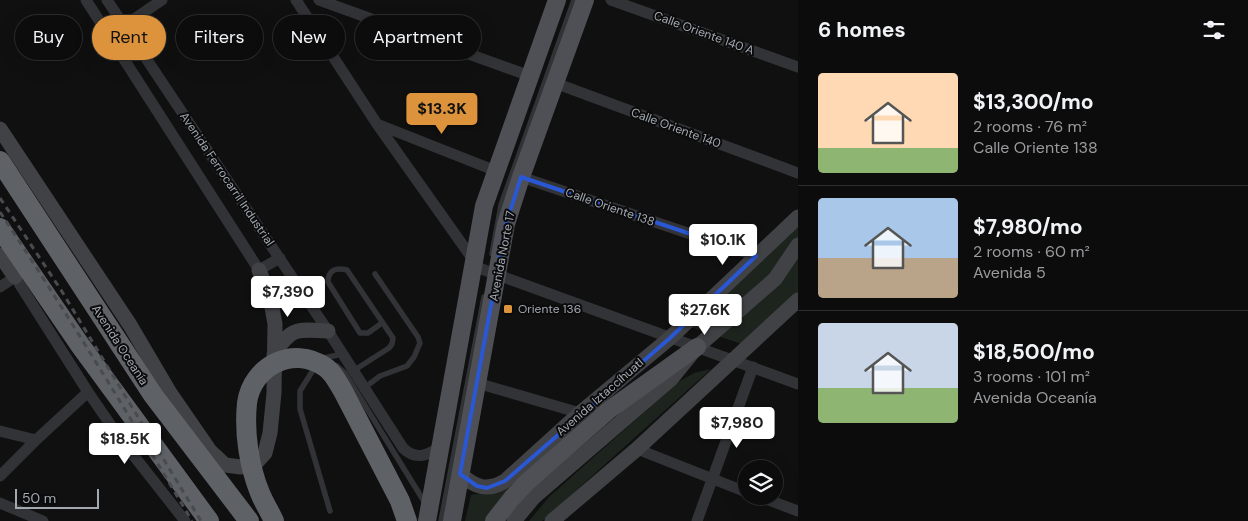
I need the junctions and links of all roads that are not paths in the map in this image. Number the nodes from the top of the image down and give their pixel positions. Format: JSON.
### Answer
{"nodes":[{"id":1,"x":86,"y":0,"type":"edge"},
{"id":2,"x":107,"y":0,"type":"edge"},
{"id":3,"x":162,"y":0,"type":"edge"},
{"id":4,"x":296,"y":0,"type":"edge"},
{"id":5,"x":319,"y":0,"type":"edge"},
{"id":6,"x":557,"y":0,"type":"edge"},
{"id":7,"x":563,"y":0,"type":"edge"},
{"id":8,"x":574,"y":0,"type":"edge"},
{"id":9,"x":585,"y":0,"type":"edge"},
{"id":10,"x":611,"y":0,"type":"edge"},
{"id":11,"x":96,"y":15,"type":"edge"},
{"id":12,"x":117,"y":15,"type":"edge"},
{"id":13,"x":140,"y":15,"type":"edge"},
{"id":14,"x":124,"y":60,"type":"edge"},
{"id":15,"x":147,"y":60,"type":"edge"},
{"id":16,"x":798,"y":67,"type":"edge"},
{"id":17,"x":530,"y":76,"type":"junction"},
{"id":18,"x":555,"y":83,"type":"junction"},
{"id":19,"x":377,"y":124,"type":"junction"},
{"id":20,"x":0,"y":129,"type":"edge"},
{"id":21,"x":0,"y":161,"type":"edge"},
{"id":22,"x":496,"y":170,"type":"junction"},
{"id":23,"x":798,"y":173,"type":"edge"},
{"id":24,"x":521,"y":177,"type":"junction"},
{"id":25,"x":798,"y":217,"type":"edge"},
{"id":26,"x":0,"y":228,"type":"edge"},
{"id":27,"x":798,"y":245,"type":"edge"},
{"id":28,"x":756,"y":256,"type":"junction"},
{"id":29,"x":0,"y":257,"type":"edge"},
{"id":30,"x":280,"y":258,"type":"junction"},
{"id":31,"x":259,"y":270,"type":"junction"},
{"id":32,"x":486,"y":272,"type":"junction"},
{"id":33,"x":375,"y":274,"type":"dead end"},
{"id":34,"x":7,"y":282,"type":"edge"},
{"id":35,"x":485,"y":290,"type":"dead end"},
{"id":36,"x":798,"y":300,"type":"edge"},
{"id":37,"x":382,"y":323,"type":"junction"},
{"id":38,"x":328,"y":331,"type":"junction"},
{"id":39,"x":670,"y":338,"type":"junction"},
{"id":40,"x":80,"y":344,"type":"junction"},
{"id":41,"x":697,"y":347,"type":"junction"},
{"id":42,"x":342,"y":354,"type":"junction"},
{"id":43,"x":274,"y":355,"type":"junction"},
{"id":44,"x":732,"y":360,"type":"junction"},
{"id":45,"x":318,"y":361,"type":"junction"},
{"id":46,"x":753,"y":367,"type":"junction"},
{"id":47,"x":353,"y":371,"type":"junction"},
{"id":48,"x":477,"y":383,"type":"junction"},
{"id":49,"x":798,"y":384,"type":"edge"},
{"id":50,"x":364,"y":388,"type":"junction"},
{"id":51,"x":88,"y":392,"type":"junction"},
{"id":52,"x":580,"y":414,"type":"junction"},
{"id":53,"x":0,"y":431,"type":"edge"},
{"id":54,"x":36,"y":440,"type":"junction"},
{"id":55,"x":442,"y":446,"type":"junction"},
{"id":56,"x":637,"y":449,"type":"junction"},
{"id":57,"x":460,"y":474,"type":"junction"},
{"id":58,"x":0,"y":476,"type":"edge"},
{"id":59,"x":712,"y":480,"type":"junction"},
{"id":60,"x":738,"y":489,"type":"edge"},
{"id":61,"x":0,"y":503,"type":"edge"},
{"id":62,"x":782,"y":505,"type":"edge"},
{"id":63,"x":330,"y":511,"type":"dead end"},
{"id":64,"x":798,"y":511,"type":"edge"},
{"id":65,"x":432,"y":518,"type":"edge"},
{"id":66,"x":43,"y":521,"type":"edge"},
{"id":67,"x":185,"y":521,"type":"edge"},
{"id":68,"x":209,"y":521,"type":"edge"},
{"id":69,"x":249,"y":521,"type":"edge"},
{"id":70,"x":274,"y":521,"type":"edge"},
{"id":71,"x":407,"y":521,"type":"edge"},
{"id":72,"x":452,"y":521,"type":"edge"},
{"id":73,"x":494,"y":521,"type":"edge"},
{"id":74,"x":514,"y":521,"type":"edge"},
{"id":75,"x":552,"y":521,"type":"edge"},
{"id":76,"x":697,"y":521,"type":"edge"}],
"edges":[{"from":1,"to":11,"type":"street","name":"Avenida Ferrocarril Industrial"},
{"from":2,"to":12,"type":"street","name":"Avenida Ferrocarril Industrial"},
{"from":3,"to":13,"type":"street"},
{"from":4,"to":19,"type":"street"},
{"from":5,"to":17,"type":"street"},
{"from":6,"to":17,"type":"main road","name":"Avenida Norte 17"},
{"from":7,"to":32,"type":"lane"},
{"from":8,"to":32,"type":"lane"},
{"from":9,"to":18,"type":"main road","name":"Avenida Norte 17"},
{"from":10,"to":16,"type":"street","name":"Calle Oriente 140 A"},
{"from":14,"to":31,"type":"street","name":"Avenida Ferrocarril Industrial"},
{"from":15,"to":30,"type":"street","name":"Avenida Ferrocarril Industrial"},
{"from":17,"to":22,"type":"main road","name":"Avenida Norte 17"},
{"from":18,"to":23,"type":"street","name":"Calle Oriente 140"},
{"from":18,"to":24,"type":"main road","name":"Avenida Norte 17"},
{"from":19,"to":22,"type":"street"},
{"from":19,"to":32,"type":"street"},
{"from":20,"to":43,"type":"main road","name":"Avenida Oceanía"},
{"from":21,"to":69,"type":"highway","name":"Avenida Oceanía"},
{"from":22,"to":32,"type":"main road","name":"Avenida Norte 17"},
{"from":24,"to":28,"type":"street","name":"Calle Oriente 138"},
{"from":24,"to":32,"type":"main road","name":"Avenida Norte 17"},
{"from":25,"to":28,"type":"main road","name":"Avenida Iztaccíhuatl"},
{"from":26,"to":40,"type":"highway"},
{"from":27,"to":41,"type":"main road"},
{"from":28,"to":39,"type":"main road","name":"Avenida Iztaccíhuatl"},
{"from":29,"to":34,"type":"main road"},
{"from":30,"to":31,"type":"street"},
{"from":30,"to":38,"type":"street","name":"Avenida Ferrocarril Industrial"},
{"from":31,"to":43,"type":"main road"},
{"from":32,"to":39,"type":"street"},
{"from":32,"to":48,"type":"main road","name":"Avenida Norte 17"},
{"from":32,"to":55,"type":"main road","name":"Avenida Norte 17"},
{"from":32,"to":65,"type":"lane"},
{"from":33,"to":50,"type":"lane"},
{"from":34,"to":40,"type":"highway"},
{"from":34,"to":51,"type":"street"},
{"from":35,"to":65,"type":"lane"},
{"from":36,"to":44,"type":"main road"},
{"from":37,"to":37,"type":"lane"},
{"from":37,"to":47,"type":"lane"},
{"from":38,"to":42,"type":"street","name":"Avenida Ferrocarril Industrial"},
{"from":38,"to":43,"type":"main road"},
{"from":39,"to":41,"type":"street"},
{"from":39,"to":52,"type":"main road","name":"Avenida Iztaccíhuatl"},
{"from":40,"to":68,"type":"highway"},
{"from":41,"to":44,"type":"street"},
{"from":41,"to":73,"type":"main road"},
{"from":41,"to":74,"type":"main road"},
{"from":42,"to":45,"type":"lane"},
{"from":42,"to":47,"type":"street","name":"Avenida Ferrocarril Industrial"},
{"from":44,"to":46,"type":"street"},
{"from":44,"to":56,"type":"main road"},
{"from":45,"to":63,"type":"lane"},
{"from":45,"to":65,"type":"lane"},
{"from":46,"to":49,"type":"street"},
{"from":46,"to":59,"type":"street"},
{"from":47,"to":50,"type":"street","name":"Avenida Ferrocarril Industrial"},
{"from":48,"to":52,"type":"street"},
{"from":48,"to":57,"type":"main road","name":"Avenida Norte 17"},
{"from":50,"to":55,"type":"street","name":"Avenida Ferrocarril Industrial"},
{"from":51,"to":54,"type":"street"},
{"from":51,"to":67,"type":"street"},
{"from":52,"to":57,"type":"main road","name":"Avenida Iztaccíhuatl"},
{"from":53,"to":54,"type":"street"},
{"from":54,"to":58,"type":"street"},
{"from":55,"to":65,"type":"main road","name":"Avenida Norte 17"},
{"from":56,"to":59,"type":"street"},
{"from":56,"to":75,"type":"main road"},
{"from":57,"to":72,"type":"main road","name":"Avenida Norte 17"},
{"from":59,"to":60,"type":"street"},
{"from":59,"to":76,"type":"street"},
{"from":61,"to":66,"type":"street"},
{"from":62,"to":64,"type":"street"},
{"from":70,"to":71,"type":"highway","bridge":true}]}
